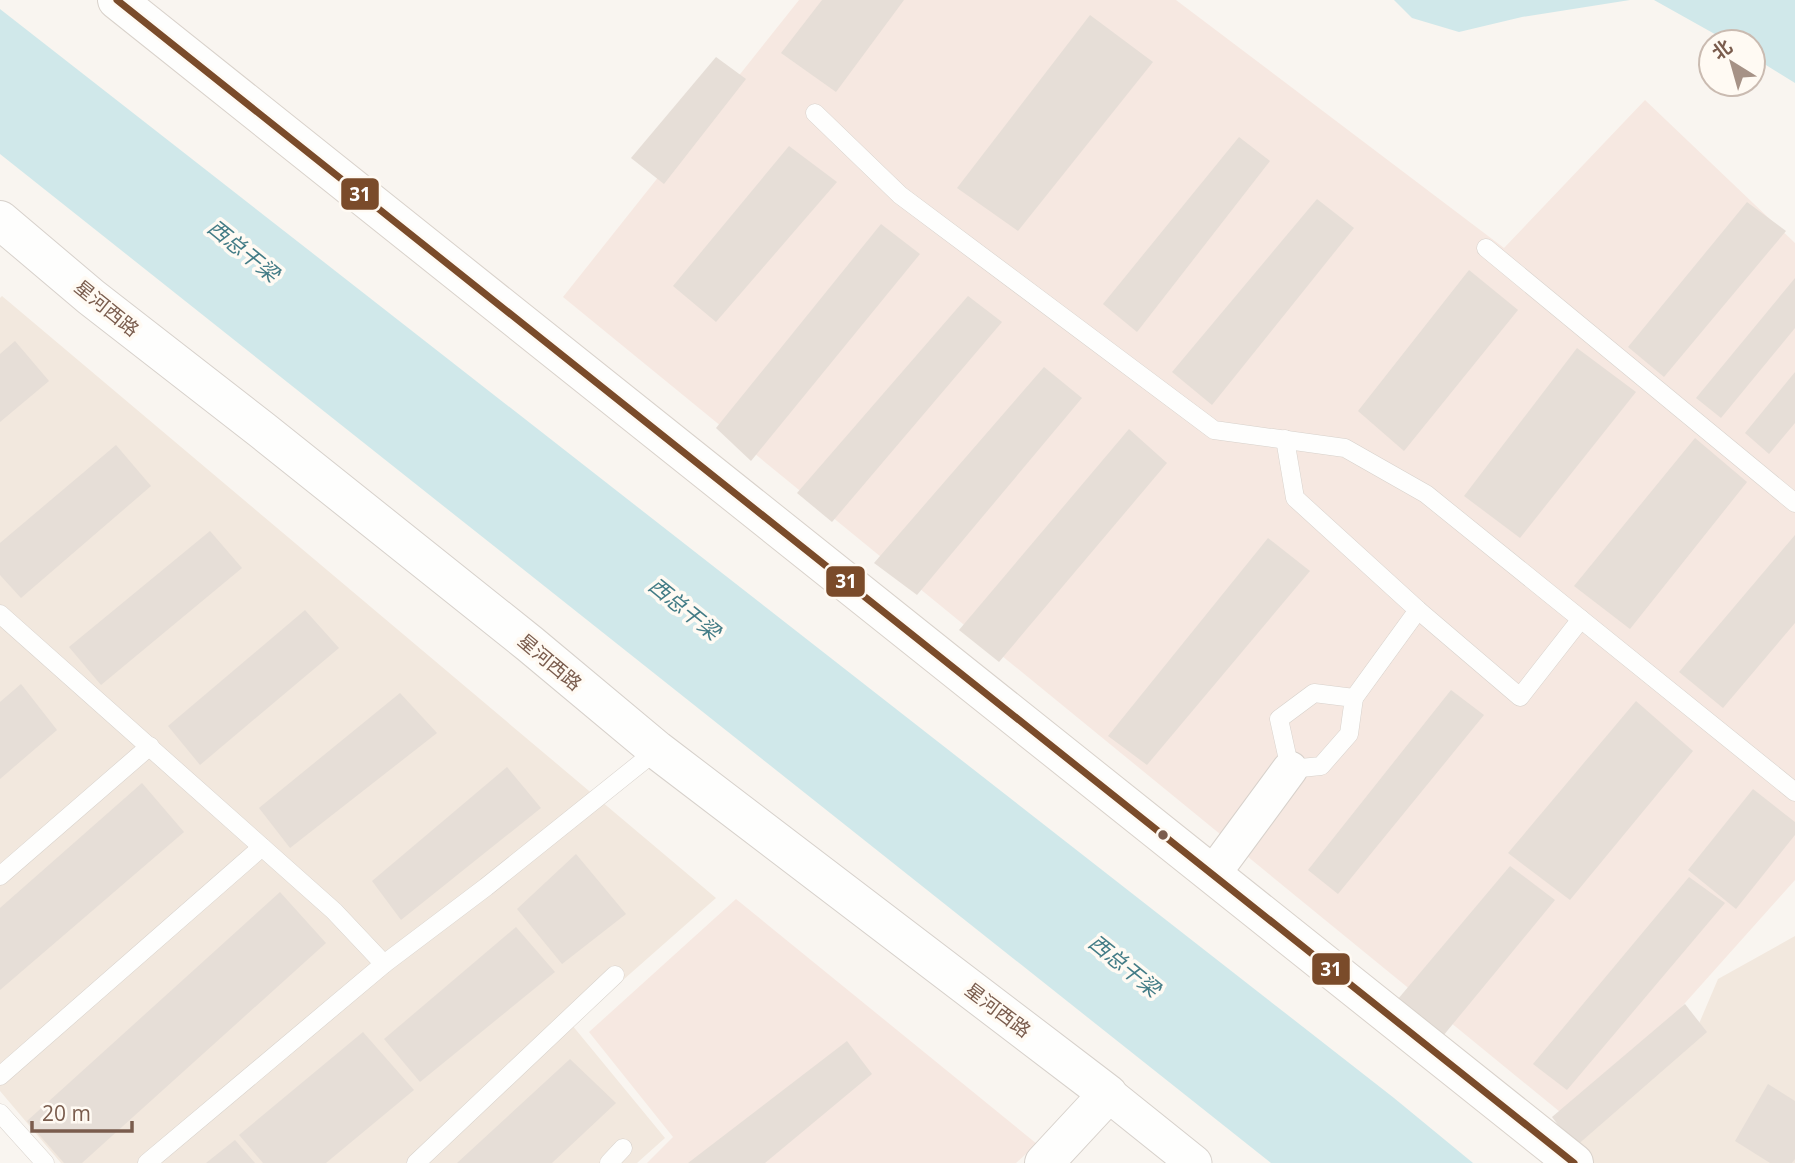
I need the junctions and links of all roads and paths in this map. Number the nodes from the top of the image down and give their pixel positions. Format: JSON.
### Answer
{"nodes":[{"id":1,"x":117,"y":0,"type":"edge"},
{"id":2,"x":815,"y":113,"type":"dead end"},
{"id":3,"x":0,"y":220,"type":"edge"},
{"id":4,"x":1486,"y":248,"type":"dead end"},
{"id":5,"x":1285,"y":439,"type":"junction"},
{"id":6,"x":1795,"y":503,"type":"edge"},
{"id":7,"x":1418,"y":610,"type":"junction"},
{"id":8,"x":0,"y":614,"type":"edge"},
{"id":9,"x":1581,"y":619,"type":"junction"},
{"id":10,"x":1354,"y":698,"type":"junction"},
{"id":11,"x":150,"y":746,"type":"junction"},
{"id":12,"x":657,"y":750,"type":"junction"},
{"id":13,"x":1290,"y":769,"type":"junction"},
{"id":14,"x":1795,"y":792,"type":"edge"},
{"id":15,"x":262,"y":847,"type":"junction"},
{"id":16,"x":1213,"y":875,"type":"junction"},
{"id":17,"x":0,"y":876,"type":"edge"},
{"id":18,"x":384,"y":964,"type":"junction"},
{"id":19,"x":615,"y":975,"type":"dead end"},
{"id":20,"x":0,"y":1076,"type":"edge"},
{"id":21,"x":1108,"y":1094,"type":"junction"},
{"id":22,"x":0,"y":1113,"type":"edge"},
{"id":23,"x":623,"y":1148,"type":"dead end"},
{"id":24,"x":45,"y":1163,"type":"edge"},
{"id":25,"x":147,"y":1163,"type":"edge"},
{"id":26,"x":415,"y":1163,"type":"edge"},
{"id":27,"x":609,"y":1163,"type":"edge"},
{"id":28,"x":1044,"y":1163,"type":"edge"},
{"id":29,"x":1194,"y":1163,"type":"edge"},
{"id":30,"x":1574,"y":1163,"type":"edge"}],
"edges":[{"from":1,"to":16,"type":"main road"},
{"from":2,"to":5,"type":"lane"},
{"from":3,"to":12,"type":"main road","name":"星河西路"},
{"from":4,"to":6,"type":"lane"},
{"from":5,"to":7,"type":"lane"},
{"from":5,"to":9,"type":"lane"},
{"from":7,"to":9,"type":"lane"},
{"from":7,"to":10,"type":"lane"},
{"from":8,"to":11,"type":"lane"},
{"from":9,"to":14,"type":"lane"},
{"from":10,"to":13,"type":"lane"},
{"from":10,"to":13,"type":"lane"},
{"from":11,"to":15,"type":"lane"},
{"from":11,"to":17,"type":"lane"},
{"from":12,"to":18,"type":"lane"},
{"from":12,"to":21,"type":"main road","name":"星河西路"},
{"from":13,"to":16,"type":"street"},
{"from":15,"to":18,"type":"lane"},
{"from":15,"to":20,"type":"lane"},
{"from":16,"to":30,"type":"main road"},
{"from":18,"to":25,"type":"lane"},
{"from":19,"to":26,"type":"lane"},
{"from":21,"to":28,"type":"main road"},
{"from":21,"to":29,"type":"street"},
{"from":22,"to":24,"type":"lane"},
{"from":23,"to":27,"type":"lane"}]}
